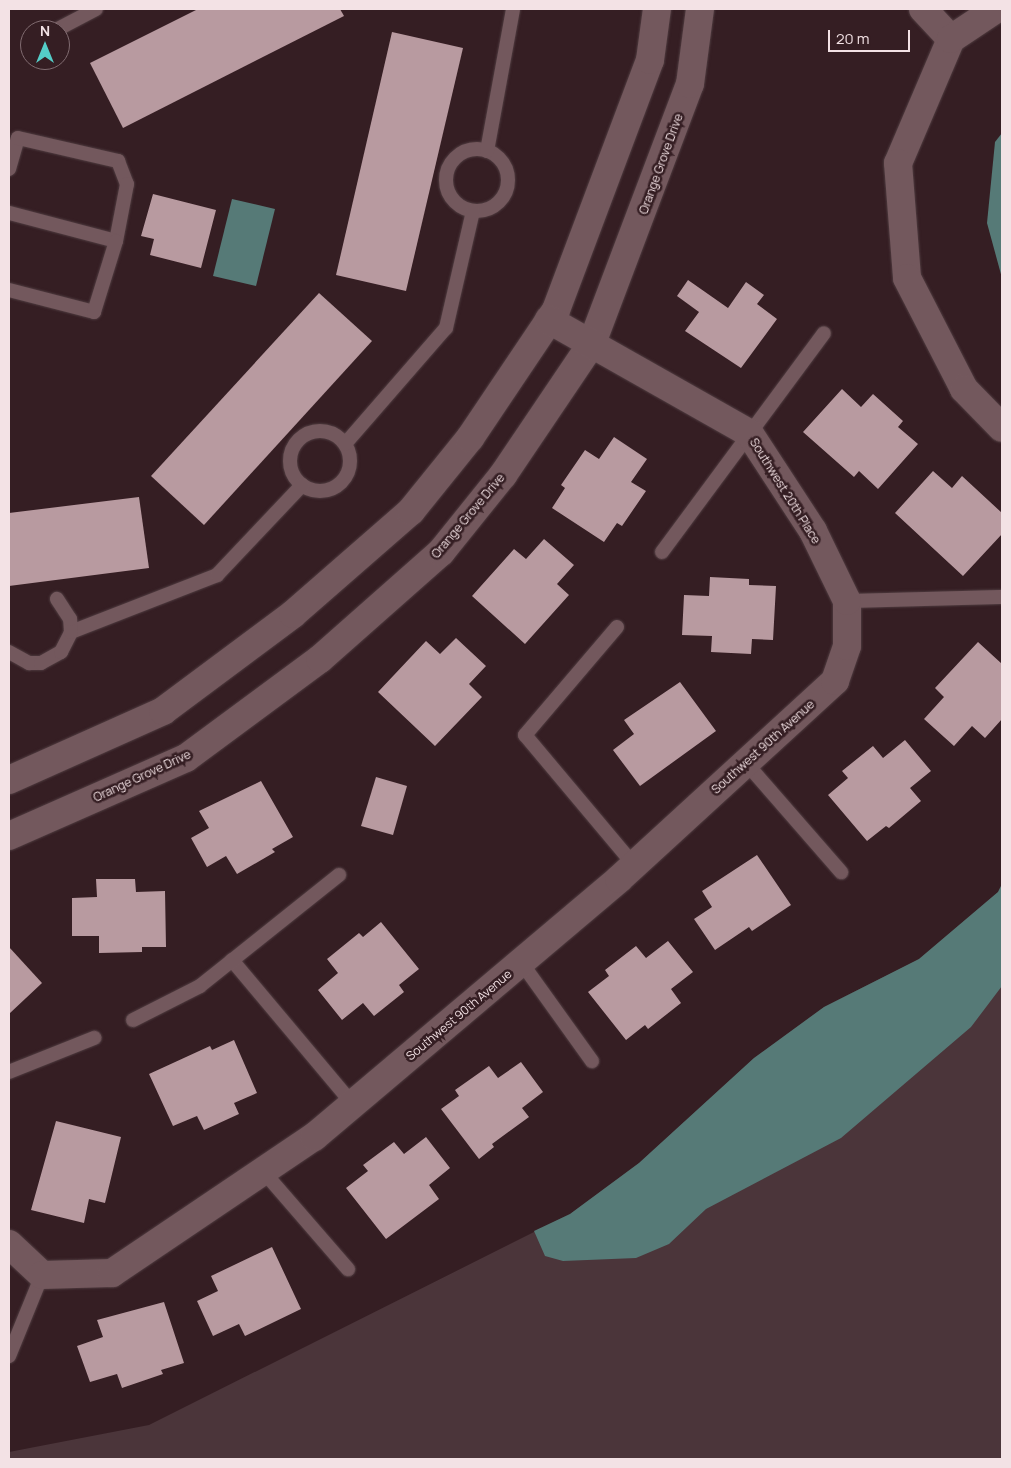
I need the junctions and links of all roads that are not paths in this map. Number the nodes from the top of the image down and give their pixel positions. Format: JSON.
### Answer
{"nodes":[{"id":1,"x":96,"y":9,"type":"edge"},
{"id":2,"x":513,"y":9,"type":"edge"},
{"id":3,"x":656,"y":9,"type":"edge"},
{"id":4,"x":700,"y":9,"type":"edge"},
{"id":5,"x":923,"y":9,"type":"edge"},
{"id":6,"x":996,"y":9,"type":"edge"},
{"id":7,"x":70,"y":23,"type":"edge"},
{"id":8,"x":951,"y":39,"type":"junction"},
{"id":9,"x":488,"y":151,"type":"junction"},
{"id":10,"x":9,"y":169,"type":"edge"},
{"id":11,"x":472,"y":211,"type":"junction"},
{"id":12,"x":9,"y":212,"type":"edge"},
{"id":13,"x":116,"y":241,"type":"junction"},
{"id":14,"x":9,"y":290,"type":"edge"},
{"id":15,"x":549,"y":320,"type":"junction"},
{"id":16,"x":824,"y":333,"type":"dead end"},
{"id":17,"x":592,"y":343,"type":"junction"},
{"id":18,"x":1002,"y":428,"type":"edge"},
{"id":19,"x":748,"y":433,"type":"junction"},
{"id":20,"x":346,"y":444,"type":"junction"},
{"id":21,"x":302,"y":485,"type":"junction"},
{"id":22,"x":662,"y":552,"type":"dead end"},
{"id":23,"x":1002,"y":597,"type":"edge"},
{"id":24,"x":57,"y":599,"type":"dead end"},
{"id":25,"x":846,"y":601,"type":"junction"},
{"id":26,"x":617,"y":627,"type":"dead end"},
{"id":27,"x":71,"y":632,"type":"junction"},
{"id":28,"x":9,"y":652,"type":"edge"},
{"id":29,"x":835,"y":681,"type":"joint"},
{"id":30,"x":746,"y":763,"type":"junction"},
{"id":31,"x":9,"y":780,"type":"edge"},
{"id":32,"x":9,"y":836,"type":"edge"},
{"id":33,"x":634,"y":865,"type":"junction"},
{"id":34,"x":841,"y":872,"type":"dead end"},
{"id":35,"x":339,"y":875,"type":"dead end"},
{"id":36,"x":232,"y":960,"type":"junction"},
{"id":37,"x":522,"y":962,"type":"junction"},
{"id":38,"x":133,"y":1020,"type":"dead end"},
{"id":39,"x":94,"y":1038,"type":"dead end"},
{"id":40,"x":592,"y":1061,"type":"dead end"},
{"id":41,"x":9,"y":1072,"type":"edge"},
{"id":42,"x":353,"y":1104,"type":"junction"},
{"id":43,"x":263,"y":1171,"type":"junction"},
{"id":44,"x":9,"y":1244,"type":"edge"},
{"id":45,"x":348,"y":1269,"type":"dead end"},
{"id":46,"x":42,"y":1275,"type":"junction"},
{"id":47,"x":9,"y":1356,"type":"edge"}],
"edges":[{"from":1,"to":7,"type":"lane"},
{"from":2,"to":9,"type":"lane"},
{"from":3,"to":15,"type":"street"},
{"from":4,"to":17,"type":"street","name":"Orange Grove Drive"},
{"from":5,"to":8,"type":"street"},
{"from":6,"to":8,"type":"street"},
{"from":8,"to":18,"type":"street"},
{"from":9,"to":11,"type":"lane"},
{"from":9,"to":11,"type":"lane"},
{"from":10,"to":13,"type":"lane"},
{"from":11,"to":20,"type":"lane"},
{"from":12,"to":13,"type":"lane"},
{"from":13,"to":14,"type":"lane"},
{"from":15,"to":17,"type":"street","name":"Southwest 20th Place"},
{"from":15,"to":31,"type":"street"},
{"from":16,"to":19,"type":"lane"},
{"from":17,"to":19,"type":"street","name":"Southwest 20th Place"},
{"from":17,"to":32,"type":"street","name":"Orange Grove Drive"},
{"from":19,"to":22,"type":"lane"},
{"from":19,"to":25,"type":"street","name":"Southwest 20th Place"},
{"from":20,"to":21,"type":"lane"},
{"from":20,"to":21,"type":"lane"},
{"from":21,"to":27,"type":"lane"},
{"from":23,"to":25,"type":"lane"},
{"from":24,"to":27,"type":"lane"},
{"from":25,"to":29,"type":"street","name":"Southwest 20th Place"},
{"from":26,"to":33,"type":"lane"},
{"from":27,"to":28,"type":"lane"},
{"from":29,"to":30,"type":"street","name":"Southwest 90th Avenue"},
{"from":30,"to":33,"type":"street","name":"Southwest 90th Avenue"},
{"from":30,"to":34,"type":"lane"},
{"from":33,"to":37,"type":"street","name":"Southwest 90th Avenue"},
{"from":35,"to":36,"type":"lane"},
{"from":36,"to":38,"type":"lane"},
{"from":36,"to":42,"type":"lane"},
{"from":37,"to":40,"type":"lane"},
{"from":37,"to":42,"type":"street","name":"Southwest 90th Avenue"},
{"from":39,"to":41,"type":"lane"},
{"from":42,"to":43,"type":"street","name":"Southwest 90th Avenue"},
{"from":43,"to":45,"type":"lane"},
{"from":43,"to":46,"type":"street","name":"Southwest 90th Avenue"},
{"from":44,"to":46,"type":"street"},
{"from":46,"to":47,"type":"lane"}]}
